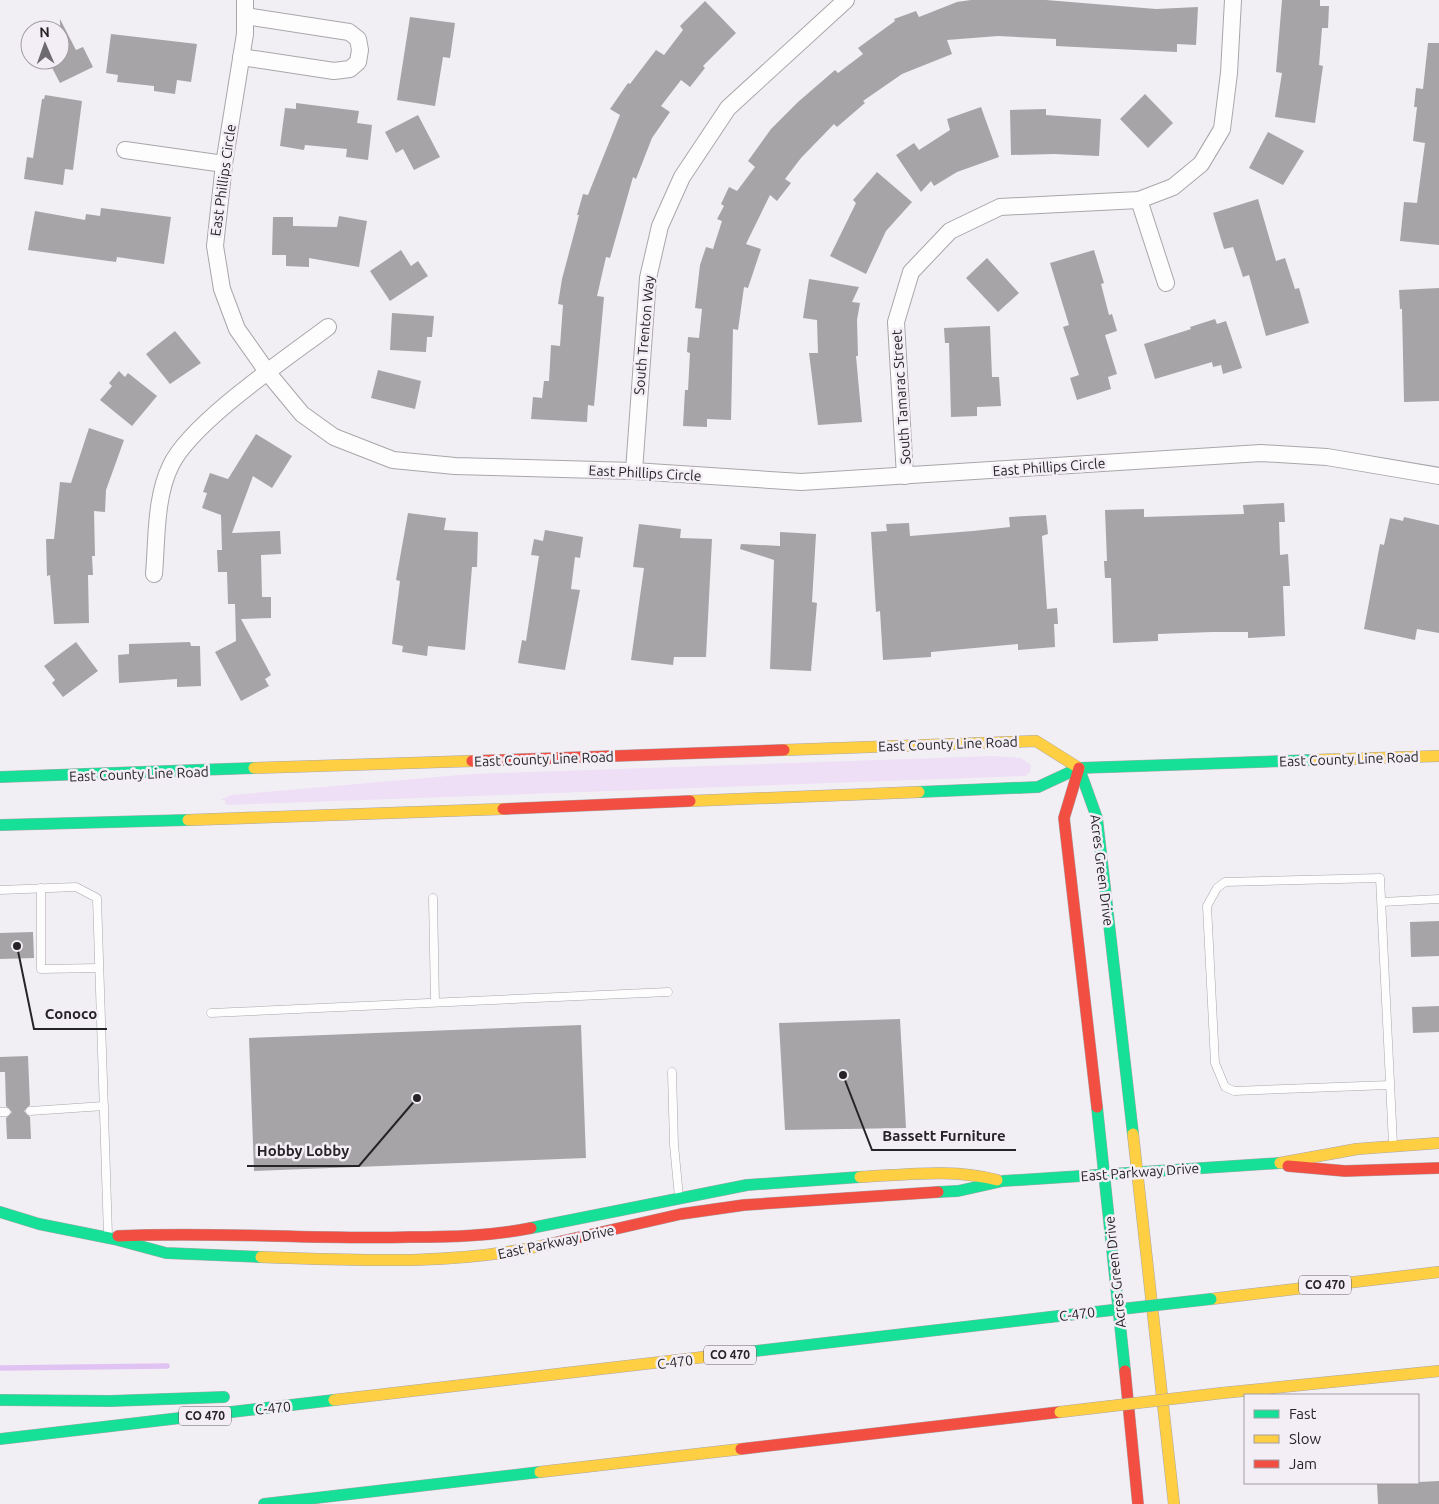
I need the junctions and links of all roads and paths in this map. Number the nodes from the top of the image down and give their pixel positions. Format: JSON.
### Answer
{"nodes":[{"id":1,"x":846,"y":0,"type":"edge"},
{"id":2,"x":1232,"y":0,"type":"edge"},
{"id":3,"x":245,"y":8,"type":"edge"},
{"id":4,"x":241,"y":57,"type":"junction"},
{"id":5,"x":125,"y":150,"type":"dead end"},
{"id":6,"x":224,"y":164,"type":"junction"},
{"id":7,"x":1139,"y":200,"type":"junction"},
{"id":8,"x":1166,"y":283,"type":"dead end"},
{"id":9,"x":328,"y":327,"type":"dead end"},
{"id":10,"x":268,"y":373,"type":"junction"},
{"id":11,"x":634,"y":471,"type":"junction"},
{"id":12,"x":905,"y":476,"type":"junction"},
{"id":13,"x":1439,"y":476,"type":"edge"},
{"id":14,"x":154,"y":574,"type":"dead end"},
{"id":15,"x":1439,"y":756,"type":"edge"},
{"id":16,"x":1079,"y":768,"type":"junction"},
{"id":17,"x":0,"y":778,"type":"edge"},
{"id":18,"x":0,"y":825,"type":"edge"},
{"id":19,"x":42,"y":888,"type":"junction"},
{"id":20,"x":0,"y":890,"type":"edge"},
{"id":21,"x":433,"y":898,"type":"dead end"},
{"id":22,"x":1439,"y":899,"type":"edge"},
{"id":23,"x":1382,"y":902,"type":"junction"},
{"id":24,"x":98,"y":968,"type":"junction"},
{"id":25,"x":668,"y":992,"type":"dead end"},
{"id":26,"x":435,"y":1002,"type":"junction"},
{"id":27,"x":211,"y":1013,"type":"dead end"},
{"id":28,"x":672,"y":1072,"type":"dead end"},
{"id":29,"x":1389,"y":1084,"type":"junction"},
{"id":30,"x":104,"y":1106,"type":"junction"},
{"id":31,"x":30,"y":1111,"type":"dead end"},
{"id":32,"x":1439,"y":1143,"type":"edge"},
{"id":33,"x":1393,"y":1145,"type":"junction"},
{"id":34,"x":1276,"y":1164,"type":"junction"},
{"id":35,"x":1439,"y":1168,"type":"edge"},
{"id":36,"x":1136,"y":1172,"type":"junction"},
{"id":37,"x":1105,"y":1174,"type":"junction"},
{"id":38,"x":1003,"y":1181,"type":"junction"},
{"id":39,"x":679,"y":1198,"type":"junction"},
{"id":40,"x":0,"y":1212,"type":"edge"},
{"id":41,"x":681,"y":1214,"type":"junction"},
{"id":42,"x":108,"y":1237,"type":"junction"},
{"id":43,"x":1439,"y":1272,"type":"edge"},
{"id":44,"x":1439,"y":1371,"type":"edge"},
{"id":45,"x":294,"y":1392,"type":"dead end"},
{"id":46,"x":411,"y":1393,"type":"junction"},
{"id":47,"x":234,"y":1396,"type":"dead end"},
{"id":48,"x":0,"y":1400,"type":"edge"},
{"id":49,"x":0,"y":1438,"type":"edge"},
{"id":50,"x":610,"y":1464,"type":"junction"},
{"id":51,"x":566,"y":1482,"type":"dead end"},
{"id":52,"x":264,"y":1504,"type":"edge"},
{"id":53,"x":1138,"y":1504,"type":"edge"},
{"id":54,"x":1174,"y":1504,"type":"edge"}],
"edges":[{"from":1,"to":11,"type":"street","name":"South Trenton Way"},
{"from":2,"to":7,"type":"street","name":"South Tamarac Street"},
{"from":3,"to":4,"type":"street","name":"East Phillips Circle"},
{"from":3,"to":4,"type":"street"},
{"from":4,"to":6,"type":"street","name":"East Phillips Circle"},
{"from":5,"to":6,"type":"street"},
{"from":6,"to":10,"type":"street","name":"East Phillips Circle"},
{"from":7,"to":8,"type":"street"},
{"from":7,"to":12,"type":"street","name":"South Tamarac Street"},
{"from":9,"to":10,"type":"street"},
{"from":10,"to":11,"type":"street","name":"East Phillips Circle"},
{"from":10,"to":14,"type":"street"},
{"from":11,"to":12,"type":"street","name":"East Phillips Circle"},
{"from":12,"to":13,"type":"street","name":"East Phillips Circle"},
{"from":15,"to":16,"type":"main road","name":"East County Line Road"},
{"from":16,"to":17,"type":"main road","name":"East County Line Road"},
{"from":16,"to":18,"type":"main road","name":"East County Line Road"},
{"from":16,"to":36,"type":"main road","name":"Acres Green Drive"},
{"from":16,"to":37,"type":"main road","name":"Acres Green Drive"},
{"from":19,"to":20,"type":"lane"},
{"from":19,"to":24,"type":"lane"},
{"from":19,"to":24,"type":"lane"},
{"from":21,"to":26,"type":"lane"},
{"from":22,"to":23,"type":"lane"},
{"from":23,"to":29,"type":"lane"},
{"from":23,"to":29,"type":"lane"},
{"from":24,"to":30,"type":"lane"},
{"from":25,"to":26,"type":"lane"},
{"from":26,"to":27,"type":"lane"},
{"from":28,"to":39,"type":"lane"},
{"from":29,"to":33,"type":"lane"},
{"from":30,"to":31,"type":"lane"},
{"from":30,"to":42,"type":"lane"},
{"from":32,"to":33,"type":"main road","name":"East Parkway Drive"},
{"from":33,"to":34,"type":"main road","name":"East Parkway Drive"},
{"from":34,"to":35,"type":"main road","name":"East Parkway Drive"},
{"from":34,"to":36,"type":"main road","name":"East Parkway Drive"},
{"from":36,"to":37,"type":"main road","name":"East Parkway Drive"},
{"from":36,"to":54,"type":"main road","name":"Acres Green Drive"},
{"from":37,"to":38,"type":"main road","name":"East Parkway Drive"},
{"from":37,"to":53,"type":"main road","name":"Acres Green Drive"},
{"from":38,"to":39,"type":"main road","name":"East Parkway Drive"},
{"from":38,"to":41,"type":"main road","name":"East Parkway Drive"},
{"from":39,"to":41,"type":"lane"},
{"from":39,"to":42,"type":"main road","name":"East Parkway Drive"},
{"from":40,"to":42,"type":"main road","name":"East Parkway Drive"},
{"from":41,"to":42,"type":"main road","name":"East Parkway Drive"},
{"from":43,"to":46,"type":"main road","name":"C-470","number":"CO 470","bridge":true},
{"from":44,"to":50,"type":"main road","bridge":true},
{"from":45,"to":46,"type":"main road"},
{"from":46,"to":49,"type":"main road","name":"C-470","number":"CO 470"},
{"from":47,"to":48,"type":"main road"},
{"from":50,"to":51,"type":"main road"},
{"from":50,"to":52,"type":"main road"}]}
